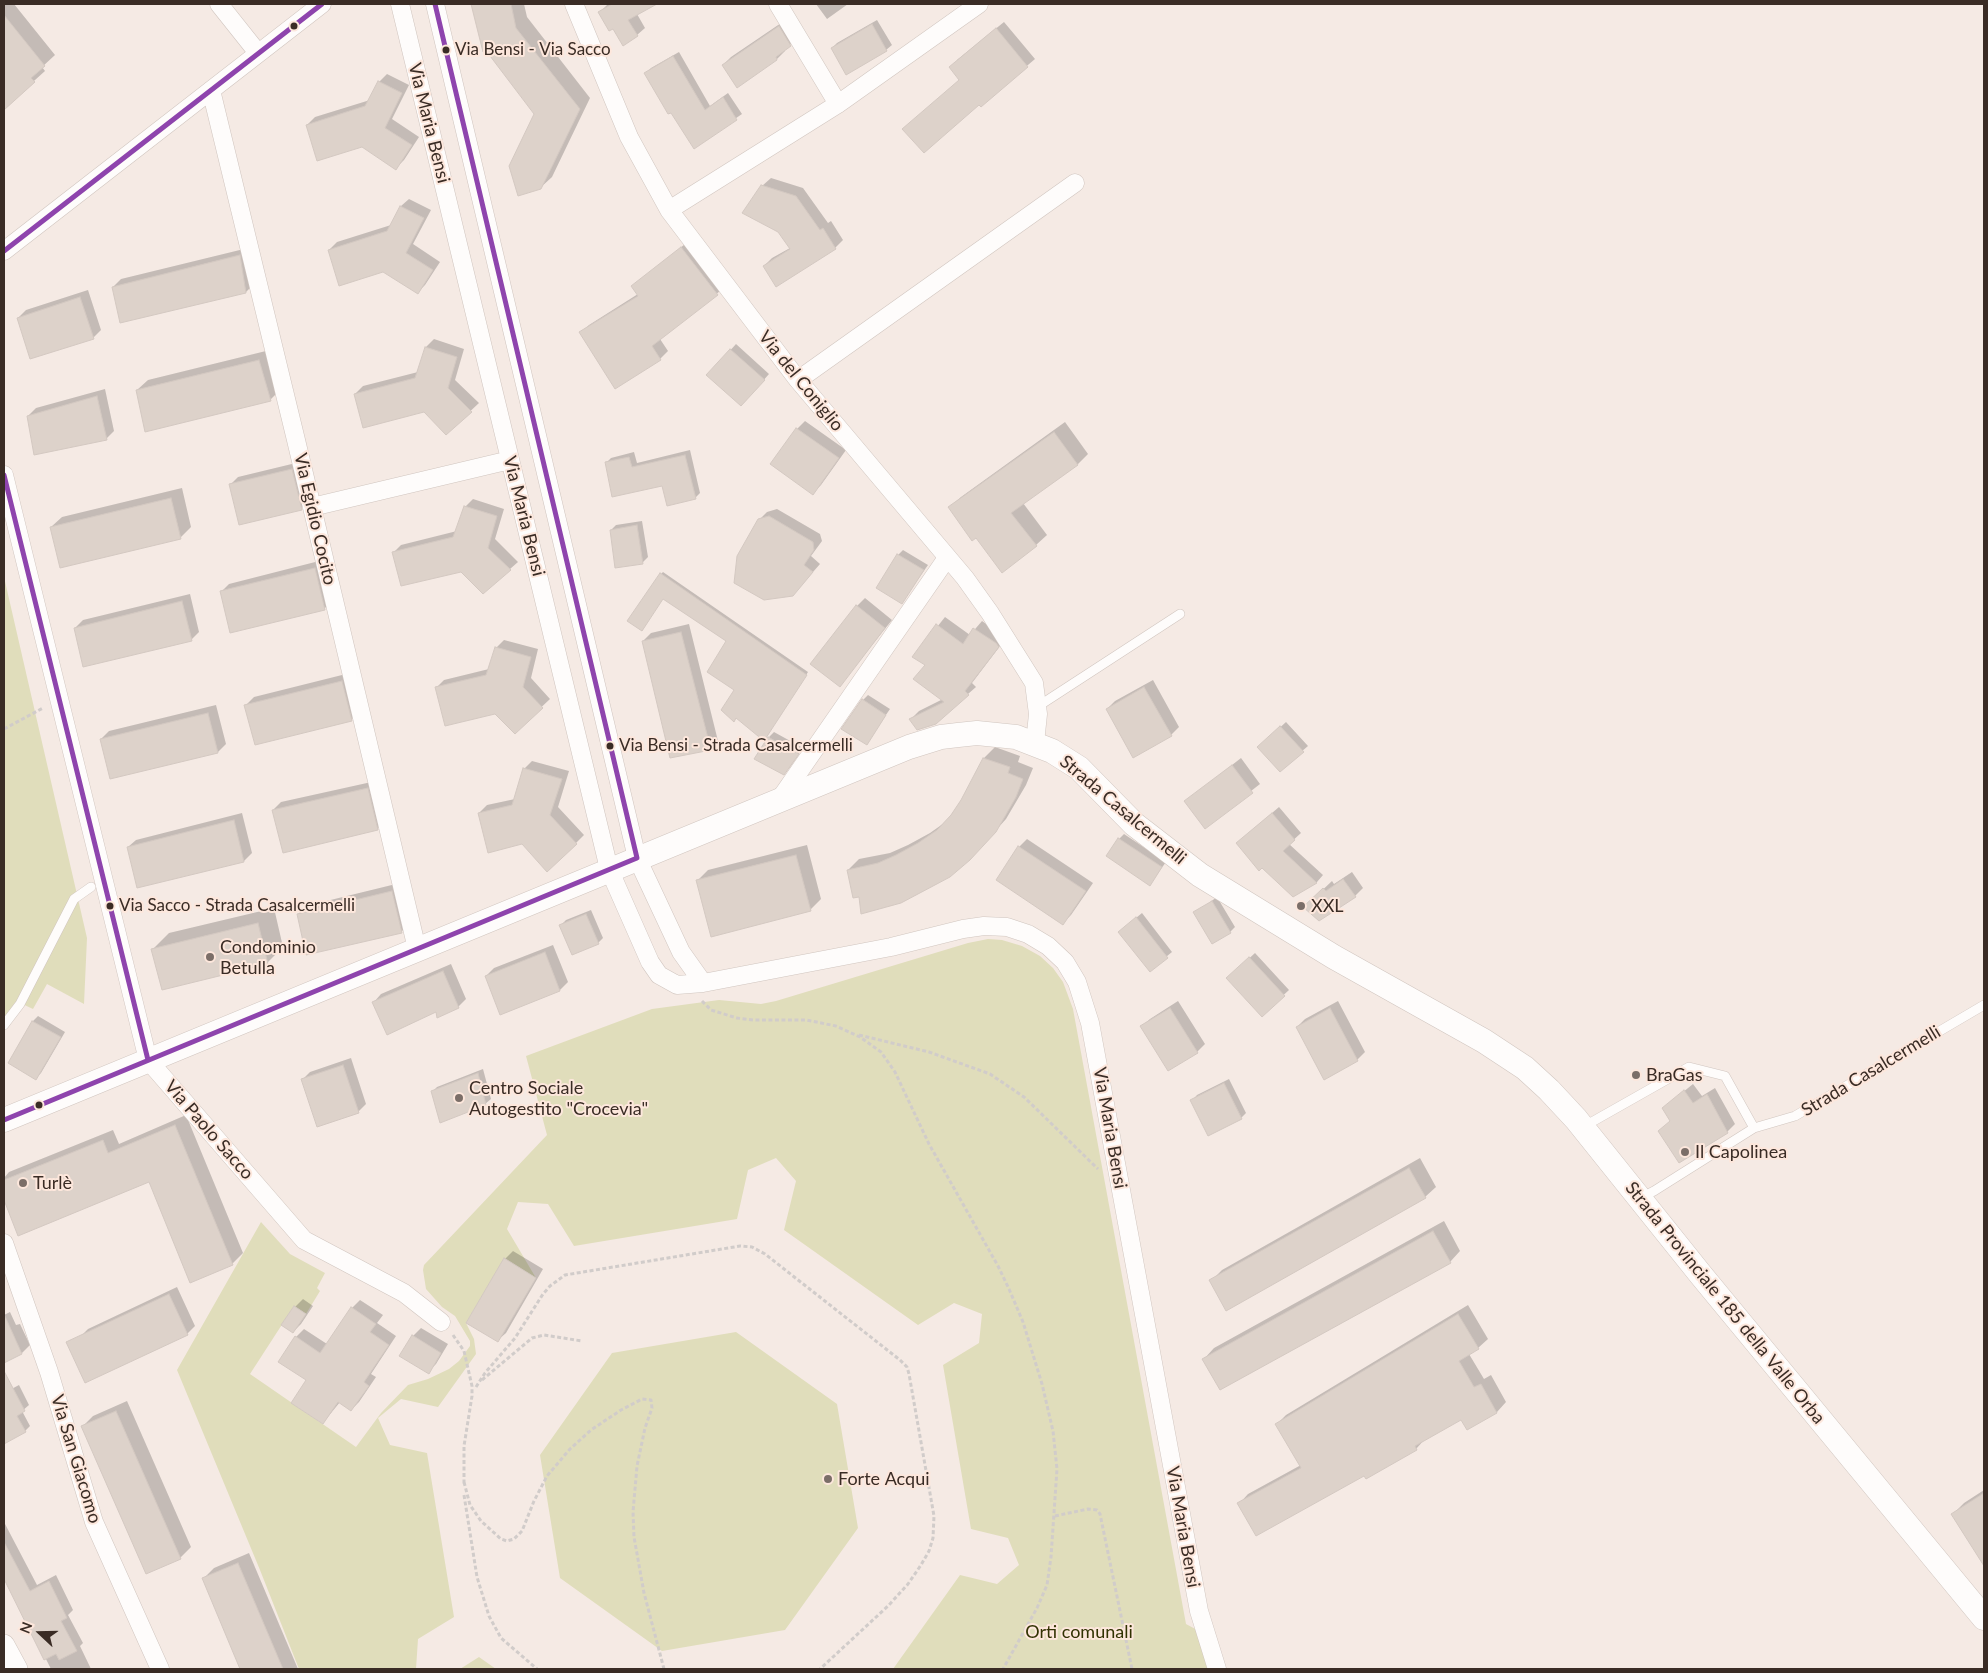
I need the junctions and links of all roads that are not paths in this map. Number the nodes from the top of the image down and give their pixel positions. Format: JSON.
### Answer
{"nodes":[{"id":1,"x":219,"y":4,"type":"edge"},
{"id":2,"x":322,"y":4,"type":"edge"},
{"id":3,"x":400,"y":4,"type":"edge"},
{"id":4,"x":435,"y":4,"type":"edge"},
{"id":5,"x":574,"y":4,"type":"edge"},
{"id":6,"x":778,"y":4,"type":"edge"},
{"id":7,"x":979,"y":4,"type":"edge"},
{"id":8,"x":258,"y":53,"type":"junction"},
{"id":9,"x":211,"y":90,"type":"junction"},
{"id":10,"x":838,"y":104,"type":"junction"},
{"id":11,"x":1075,"y":182,"type":"dead end"},
{"id":12,"x":669,"y":210,"type":"junction"},
{"id":13,"x":4,"y":251,"type":"edge"},
{"id":14,"x":798,"y":380,"type":"junction"},
{"id":15,"x":510,"y":460,"type":"junction"},
{"id":16,"x":4,"y":475,"type":"edge"},
{"id":17,"x":312,"y":507,"type":"junction"},
{"id":18,"x":947,"y":558,"type":"junction"},
{"id":19,"x":1180,"y":614,"type":"dead end"},
{"id":20,"x":1037,"y":707,"type":"junction"},
{"id":21,"x":1034,"y":743,"type":"junction"},
{"id":22,"x":780,"y":799,"type":"junction"},
{"id":23,"x":637,"y":858,"type":"junction"},
{"id":24,"x":609,"y":869,"type":"junction"},
{"id":25,"x":90,"y":887,"type":"dead end"},
{"id":26,"x":417,"y":949,"type":"junction"},
{"id":27,"x":703,"y":983,"type":"junction"},
{"id":28,"x":1984,"y":1004,"type":"edge"},
{"id":29,"x":1440,"y":1015,"type":"joint"},
{"id":30,"x":4,"y":1025,"type":"edge"},
{"id":31,"x":148,"y":1060,"type":"junction"},
{"id":32,"x":4,"y":1120,"type":"edge"},
{"id":33,"x":1582,"y":1127,"type":"junction"},
{"id":34,"x":1754,"y":1128,"type":"junction"},
{"id":35,"x":1640,"y":1198,"type":"junction"},
{"id":36,"x":4,"y":1243,"type":"edge"},
{"id":37,"x":441,"y":1322,"type":"road end"},
{"id":38,"x":1984,"y":1618,"type":"edge"},
{"id":39,"x":4,"y":1645,"type":"edge"},
{"id":40,"x":16,"y":1669,"type":"edge"},
{"id":41,"x":160,"y":1669,"type":"edge"},
{"id":42,"x":1217,"y":1669,"type":"edge"}],
"edges":[{"from":1,"to":8,"type":"street"},
{"from":2,"to":8,"type":"street"},
{"from":3,"to":15,"type":"street","name":"Via Maria Bensi"},
{"from":4,"to":23,"type":"street","name":"Via Maria Bensi"},
{"from":5,"to":12,"type":"street","name":"Via del Coniglio"},
{"from":6,"to":10,"type":"street"},
{"from":7,"to":10,"type":"street"},
{"from":8,"to":9,"type":"street"},
{"from":9,"to":13,"type":"street"},
{"from":9,"to":17,"type":"street","name":"Via Egidio Cocito"},
{"from":10,"to":12,"type":"street"},
{"from":11,"to":14,"type":"street"},
{"from":12,"to":14,"type":"street","name":"Via del Coniglio"},
{"from":14,"to":18,"type":"street","name":"Via del Coniglio"},
{"from":15,"to":17,"type":"street"},
{"from":15,"to":24,"type":"street","name":"Via Maria Bensi"},
{"from":16,"to":31,"type":"street","name":"Via Paolo Sacco"},
{"from":17,"to":26,"type":"street","name":"Via Egidio Cocito"},
{"from":18,"to":20,"type":"street","name":"Via del Coniglio"},
{"from":18,"to":22,"type":"street"},
{"from":19,"to":20,"type":"lane"},
{"from":20,"to":21,"type":"street","name":"Via del Coniglio"},
{"from":21,"to":22,"type":"main road","name":"Strada Casalcermelli"},
{"from":21,"to":29,"type":"main road","name":"Strada Casalcermelli"},
{"from":22,"to":23,"type":"main road","name":"Strada Casalcermelli"},
{"from":23,"to":24,"type":"main road","name":"Strada Casalcermelli"},
{"from":23,"to":27,"type":"street","name":"Via Maria Bensi"},
{"from":24,"to":26,"type":"main road","name":"Strada Casalcermelli"},
{"from":24,"to":27,"type":"street","name":"Via Maria Bensi"},
{"from":25,"to":30,"type":"lane"},
{"from":26,"to":31,"type":"main road","name":"Strada Casalcermelli"},
{"from":27,"to":42,"type":"street","name":"Via Maria Bensi"},
{"from":28,"to":34,"type":"lane","name":"Strada Casalcermelli"},
{"from":29,"to":33,"type":"main road","name":"Strada Provinciale 185 della Valle Orba"},
{"from":31,"to":32,"type":"main road","name":"Strada Casalcermelli"},
{"from":31,"to":37,"type":"street","name":"Via Paolo Sacco"},
{"from":33,"to":34,"type":"lane"},
{"from":33,"to":35,"type":"main road","name":"Strada Provinciale 185 della Valle Orba"},
{"from":34,"to":35,"type":"lane","name":"Strada Casalcermelli"},
{"from":35,"to":38,"type":"main road","name":"Strada Provinciale 185 della Valle Orba"},
{"from":36,"to":41,"type":"street","name":"Via San Giacomo"},
{"from":39,"to":40,"type":"street"}]}
